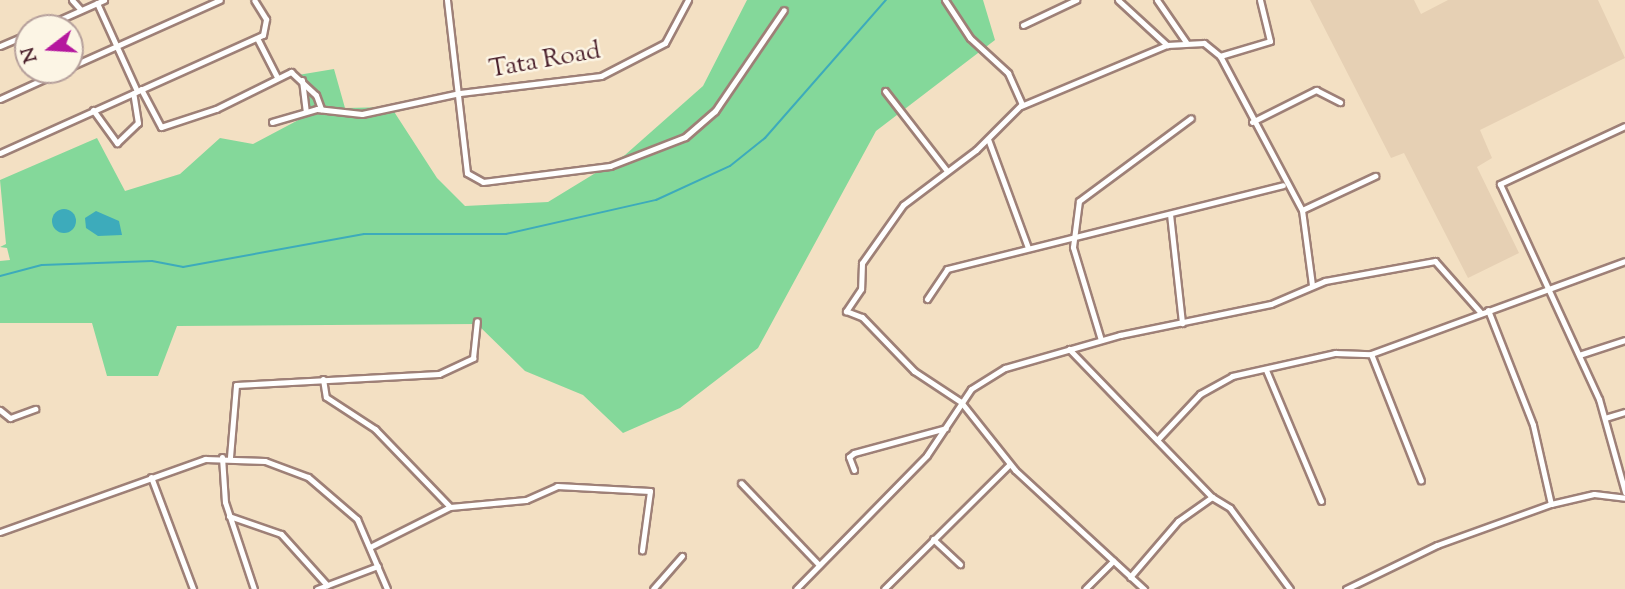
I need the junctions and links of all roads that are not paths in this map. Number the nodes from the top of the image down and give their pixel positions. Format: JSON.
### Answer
{"nodes":[{"id":1,"x":72,"y":0,"type":"edge"},
{"id":2,"x":104,"y":0,"type":"edge"},
{"id":3,"x":220,"y":0,"type":"edge"},
{"id":4,"x":254,"y":0,"type":"edge"},
{"id":5,"x":447,"y":0,"type":"edge"},
{"id":6,"x":688,"y":0,"type":"edge"},
{"id":7,"x":946,"y":0,"type":"edge"},
{"id":8,"x":1076,"y":0,"type":"edge"},
{"id":9,"x":1118,"y":0,"type":"edge"},
{"id":10,"x":1157,"y":0,"type":"edge"},
{"id":11,"x":1260,"y":0,"type":"edge"},
{"id":12,"x":97,"y":3,"type":"junction"},
{"id":13,"x":81,"y":10,"type":"junction"},
{"id":14,"x":784,"y":10,"type":"dead end"},
{"id":15,"x":72,"y":14,"type":"edge"},
{"id":16,"x":1023,"y":24,"type":"dead end"},
{"id":17,"x":257,"y":38,"type":"junction"},
{"id":18,"x":1186,"y":42,"type":"junction"},
{"id":19,"x":1167,"y":45,"type":"junction"},
{"id":20,"x":113,"y":48,"type":"junction"},
{"id":21,"x":1220,"y":56,"type":"junction"},
{"id":22,"x":84,"y":61,"type":"edge"},
{"id":23,"x":277,"y":77,"type":"junction"},
{"id":24,"x":301,"y":78,"type":"junction"},
{"id":25,"x":33,"y":84,"type":"edge"},
{"id":26,"x":137,"y":91,"type":"junction"},
{"id":27,"x":885,"y":91,"type":"dead end"},
{"id":28,"x":460,"y":93,"type":"junction"},
{"id":29,"x":0,"y":99,"type":"edge"},
{"id":30,"x":1340,"y":102,"type":"dead end"},
{"id":31,"x":1021,"y":106,"type":"junction"},
{"id":32,"x":93,"y":110,"type":"junction"},
{"id":33,"x":321,"y":110,"type":"junction"},
{"id":34,"x":306,"y":111,"type":"junction"},
{"id":35,"x":1191,"y":118,"type":"dead end"},
{"id":36,"x":272,"y":122,"type":"dead end"},
{"id":37,"x":1252,"y":122,"type":"junction"},
{"id":38,"x":1625,"y":126,"type":"edge"},
{"id":39,"x":988,"y":139,"type":"junction"},
{"id":40,"x":0,"y":153,"type":"edge"},
{"id":41,"x":947,"y":171,"type":"junction"},
{"id":42,"x":1375,"y":176,"type":"dead end"},
{"id":43,"x":1283,"y":185,"type":"junction"},
{"id":44,"x":1302,"y":210,"type":"junction"},
{"id":45,"x":1170,"y":214,"type":"junction"},
{"id":46,"x":1073,"y":234,"type":"junction"},
{"id":47,"x":1028,"y":248,"type":"junction"},
{"id":48,"x":1625,"y":261,"type":"edge"},
{"id":49,"x":1312,"y":285,"type":"junction"},
{"id":50,"x":1544,"y":288,"type":"junction"},
{"id":51,"x":927,"y":299,"type":"dead end"},
{"id":52,"x":1488,"y":310,"type":"junction"},
{"id":53,"x":1481,"y":313,"type":"junction"},
{"id":54,"x":477,"y":321,"type":"dead end"},
{"id":55,"x":1182,"y":323,"type":"junction"},
{"id":56,"x":1101,"y":340,"type":"junction"},
{"id":57,"x":1625,"y":340,"type":"edge"},
{"id":58,"x":1069,"y":349,"type":"junction"},
{"id":59,"x":1371,"y":354,"type":"junction"},
{"id":60,"x":1579,"y":355,"type":"junction"},
{"id":61,"x":1266,"y":370,"type":"junction"},
{"id":62,"x":323,"y":379,"type":"junction"},
{"id":63,"x":961,"y":401,"type":"junction"},
{"id":64,"x":35,"y":409,"type":"dead end"},
{"id":65,"x":0,"y":410,"type":"edge"},
{"id":66,"x":1625,"y":412,"type":"edge"},
{"id":67,"x":1605,"y":418,"type":"junction"},
{"id":68,"x":946,"y":428,"type":"junction"},
{"id":69,"x":1157,"y":440,"type":"junction"},
{"id":70,"x":222,"y":457,"type":"junction"},
{"id":71,"x":230,"y":457,"type":"junction"},
{"id":72,"x":1010,"y":464,"type":"junction"},
{"id":73,"x":854,"y":470,"type":"dead end"},
{"id":74,"x":151,"y":477,"type":"junction"},
{"id":75,"x":1421,"y":481,"type":"dead end"},
{"id":76,"x":741,"y":483,"type":"dead end"},
{"id":77,"x":1625,"y":492,"type":"edge"},
{"id":78,"x":1212,"y":497,"type":"junction"},
{"id":79,"x":1625,"y":498,"type":"edge"},
{"id":80,"x":1321,"y":501,"type":"dead end"},
{"id":81,"x":1551,"y":504,"type":"junction"},
{"id":82,"x":450,"y":507,"type":"junction"},
{"id":83,"x":229,"y":516,"type":"junction"},
{"id":84,"x":0,"y":532,"type":"edge"},
{"id":85,"x":933,"y":539,"type":"junction"},
{"id":86,"x":372,"y":546,"type":"junction"},
{"id":87,"x":642,"y":550,"type":"dead end"},
{"id":88,"x":682,"y":556,"type":"dead end"},
{"id":89,"x":1113,"y":561,"type":"junction"},
{"id":90,"x":960,"y":564,"type":"dead end"},
{"id":91,"x":819,"y":565,"type":"junction"},
{"id":92,"x":378,"y":566,"type":"junction"},
{"id":93,"x":1130,"y":577,"type":"junction"},
{"id":94,"x":327,"y":585,"type":"junction"},
{"id":95,"x":193,"y":589,"type":"edge"},
{"id":96,"x":254,"y":589,"type":"edge"},
{"id":97,"x":317,"y":589,"type":"edge"},
{"id":98,"x":387,"y":589,"type":"edge"},
{"id":99,"x":653,"y":589,"type":"edge"},
{"id":100,"x":796,"y":589,"type":"edge"},
{"id":101,"x":884,"y":589,"type":"edge"},
{"id":102,"x":1085,"y":589,"type":"edge"},
{"id":103,"x":1144,"y":589,"type":"edge"},
{"id":104,"x":1290,"y":589,"type":"edge"},
{"id":105,"x":1346,"y":589,"type":"edge"}],
"edges":[{"from":1,"to":13,"type":"street"},
{"from":2,"to":12,"type":"street"},
{"from":3,"to":20,"type":"street"},
{"from":4,"to":17,"type":"street"},
{"from":5,"to":28,"type":"street"},
{"from":6,"to":28,"type":"street","name":"Tata Road"},
{"from":7,"to":31,"type":"street"},
{"from":8,"to":16,"type":"street"},
{"from":9,"to":19,"type":"street"},
{"from":10,"to":18,"type":"street"},
{"from":11,"to":21,"type":"street"},
{"from":12,"to":13,"type":"street"},
{"from":12,"to":20,"type":"street"},
{"from":13,"to":15,"type":"street"},
{"from":14,"to":28,"type":"street"},
{"from":17,"to":23,"type":"street"},
{"from":17,"to":26,"type":"street"},
{"from":18,"to":19,"type":"street"},
{"from":18,"to":21,"type":"street"},
{"from":19,"to":31,"type":"street"},
{"from":20,"to":22,"type":"street"},
{"from":20,"to":26,"type":"street"},
{"from":21,"to":37,"type":"street"},
{"from":23,"to":24,"type":"street"},
{"from":23,"to":26,"type":"street"},
{"from":24,"to":33,"type":"street"},
{"from":24,"to":34,"type":"street"},
{"from":25,"to":29,"type":"street"},
{"from":26,"to":32,"type":"street"},
{"from":26,"to":32,"type":"street"},
{"from":27,"to":41,"type":"street"},
{"from":28,"to":33,"type":"street","name":"Tata Road"},
{"from":30,"to":37,"type":"street"},
{"from":31,"to":39,"type":"street"},
{"from":32,"to":40,"type":"street"},
{"from":33,"to":34,"type":"street","name":"Tata Road"},
{"from":34,"to":36,"type":"street","name":"Tata Road"},
{"from":35,"to":46,"type":"street"},
{"from":37,"to":43,"type":"street"},
{"from":38,"to":50,"type":"street"},
{"from":39,"to":41,"type":"street"},
{"from":39,"to":47,"type":"street"},
{"from":41,"to":63,"type":"street"},
{"from":42,"to":44,"type":"street"},
{"from":43,"to":44,"type":"street"},
{"from":43,"to":45,"type":"street"},
{"from":44,"to":49,"type":"street"},
{"from":45,"to":46,"type":"street"},
{"from":45,"to":55,"type":"street"},
{"from":46,"to":47,"type":"street"},
{"from":46,"to":56,"type":"street"},
{"from":47,"to":51,"type":"street"},
{"from":48,"to":50,"type":"street"},
{"from":49,"to":53,"type":"street"},
{"from":49,"to":55,"type":"street"},
{"from":50,"to":52,"type":"street"},
{"from":50,"to":60,"type":"street"},
{"from":52,"to":53,"type":"street"},
{"from":52,"to":81,"type":"street"},
{"from":53,"to":59,"type":"street"},
{"from":54,"to":62,"type":"street"},
{"from":55,"to":56,"type":"street"},
{"from":56,"to":58,"type":"street"},
{"from":57,"to":60,"type":"street"},
{"from":58,"to":63,"type":"street"},
{"from":58,"to":69,"type":"street"},
{"from":59,"to":61,"type":"street"},
{"from":59,"to":75,"type":"street"},
{"from":60,"to":67,"type":"street"},
{"from":61,"to":69,"type":"street"},
{"from":61,"to":80,"type":"street"},
{"from":62,"to":71,"type":"street"},
{"from":62,"to":82,"type":"street"},
{"from":63,"to":68,"type":"street"},
{"from":63,"to":72,"type":"street"},
{"from":64,"to":65,"type":"street"},
{"from":66,"to":67,"type":"street"},
{"from":67,"to":77,"type":"street"},
{"from":68,"to":73,"type":"street"},
{"from":68,"to":91,"type":"street"},
{"from":69,"to":78,"type":"street"},
{"from":70,"to":71,"type":"street"},
{"from":70,"to":74,"type":"street"},
{"from":70,"to":83,"type":"street"},
{"from":71,"to":86,"type":"street"},
{"from":72,"to":85,"type":"street"},
{"from":72,"to":89,"type":"street"},
{"from":74,"to":84,"type":"street"},
{"from":74,"to":95,"type":"street"},
{"from":76,"to":91,"type":"street"},
{"from":78,"to":93,"type":"street"},
{"from":78,"to":104,"type":"street"},
{"from":79,"to":81,"type":"street"},
{"from":81,"to":105,"type":"street"},
{"from":82,"to":86,"type":"street"},
{"from":82,"to":87,"type":"street"},
{"from":83,"to":94,"type":"street"},
{"from":83,"to":96,"type":"street"},
{"from":85,"to":90,"type":"street"},
{"from":85,"to":101,"type":"street"},
{"from":86,"to":92,"type":"street"},
{"from":88,"to":99,"type":"street"},
{"from":89,"to":93,"type":"street"},
{"from":89,"to":102,"type":"street"},
{"from":91,"to":100,"type":"street"},
{"from":92,"to":94,"type":"street"},
{"from":92,"to":98,"type":"street"},
{"from":93,"to":103,"type":"street"},
{"from":94,"to":97,"type":"street"}]}
